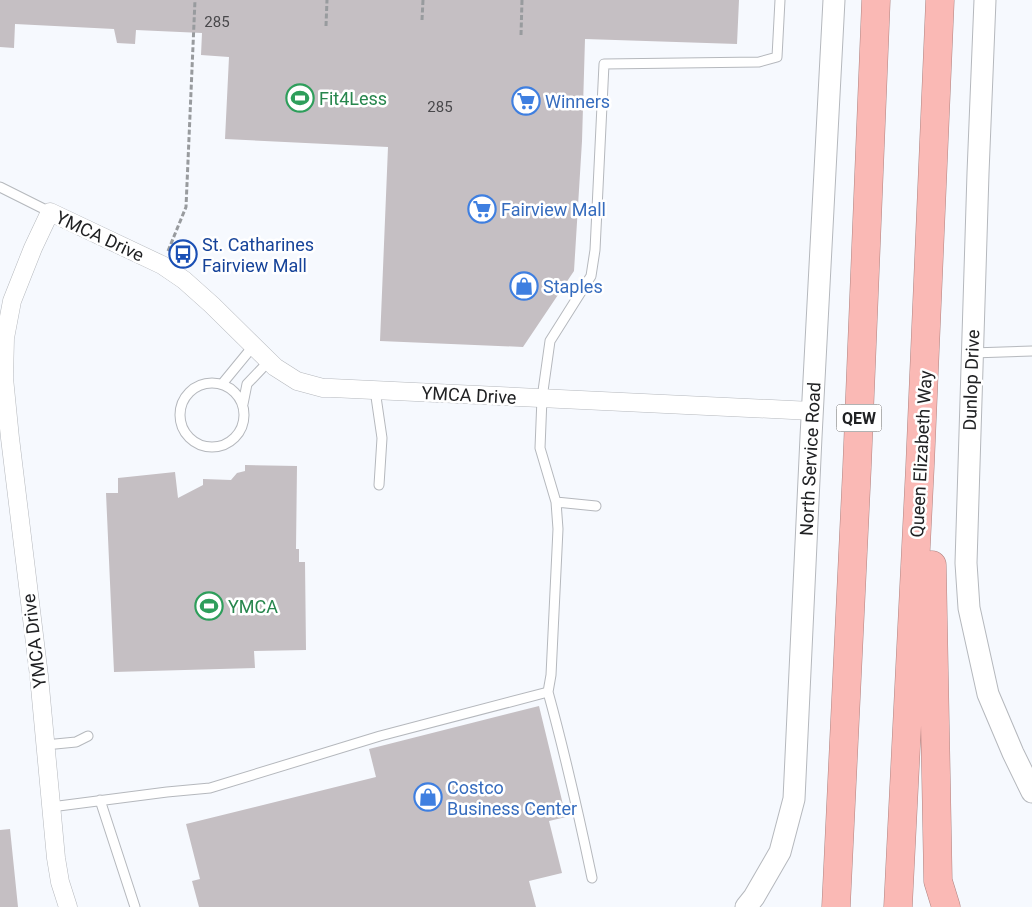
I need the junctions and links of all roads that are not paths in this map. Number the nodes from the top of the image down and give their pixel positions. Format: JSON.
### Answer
{"nodes":[{"id":1,"x":780,"y":0,"type":"edge"},
{"id":2,"x":834,"y":0,"type":"edge"},
{"id":3,"x":876,"y":0,"type":"edge"},
{"id":4,"x":940,"y":0,"type":"edge"},
{"id":5,"x":985,"y":0,"type":"edge"},
{"id":6,"x":0,"y":188,"type":"edge"},
{"id":7,"x":50,"y":212,"type":"junction"},
{"id":8,"x":927,"y":306,"type":"junction"},
{"id":9,"x":254,"y":345,"type":"junction"},
{"id":10,"x":1032,"y":352,"type":"edge"},
{"id":11,"x":972,"y":353,"type":"junction"},
{"id":12,"x":270,"y":361,"type":"junction"},
{"id":13,"x":2,"y":362,"type":"edge"},
{"id":14,"x":222,"y":384,"type":"junction"},
{"id":15,"x":375,"y":390,"type":"junction"},
{"id":16,"x":542,"y":398,"type":"junction"},
{"id":17,"x":243,"y":404,"type":"junction"},
{"id":18,"x":812,"y":411,"type":"junction"},
{"id":19,"x":379,"y":485,"type":"dead end"},
{"id":20,"x":556,"y":502,"type":"junction"},
{"id":21,"x":596,"y":506,"type":"dead end"},
{"id":22,"x":548,"y":692,"type":"junction"},
{"id":23,"x":88,"y":736,"type":"dead end"},
{"id":24,"x":45,"y":745,"type":"junction"},
{"id":25,"x":1012,"y":753,"type":"junction"},
{"id":26,"x":1032,"y":780,"type":"edge"},
{"id":27,"x":1032,"y":792,"type":"edge"},
{"id":28,"x":100,"y":800,"type":"junction"},
{"id":29,"x":51,"y":807,"type":"junction"},
{"id":30,"x":838,"y":836,"type":"junction"},
{"id":31,"x":592,"y":878,"type":"dead end"},
{"id":32,"x":68,"y":907,"type":"edge"},
{"id":33,"x":135,"y":907,"type":"edge"},
{"id":34,"x":746,"y":907,"type":"edge"},
{"id":35,"x":829,"y":907,"type":"edge"},
{"id":36,"x":836,"y":907,"type":"edge"},
{"id":37,"x":898,"y":907,"type":"edge"},
{"id":38,"x":946,"y":907,"type":"edge"}],
"edges":[{"from":1,"to":16,"type":"lane"},
{"from":2,"to":18,"type":"street","name":"North Service Road"},
{"from":3,"to":30,"type":"highway","number":"QEW"},
{"from":4,"to":8,"type":"highway","name":"Queen Elizabeth Way"},
{"from":5,"to":11,"type":"street","name":"Dunlop Drive"},
{"from":6,"to":7,"type":"lane"},
{"from":7,"to":9,"type":"street","name":"YMCA Drive"},
{"from":7,"to":13,"type":"street","name":"YMCA Drive"},
{"from":8,"to":37,"type":"highway","name":"Queen Elizabeth Way"},
{"from":8,"to":38,"type":"highway"},
{"from":9,"to":12,"type":"street","name":"YMCA Drive"},
{"from":9,"to":14,"type":"lane"},
{"from":10,"to":11,"type":"lane"},
{"from":11,"to":25,"type":"street","name":"Dunlop Drive"},
{"from":12,"to":15,"type":"street","name":"YMCA Drive"},
{"from":12,"to":17,"type":"lane"},
{"from":13,"to":24,"type":"street","name":"YMCA Drive"},
{"from":14,"to":17,"type":"lane"},
{"from":14,"to":17,"type":"lane"},
{"from":15,"to":16,"type":"street","name":"YMCA Drive"},
{"from":15,"to":19,"type":"lane"},
{"from":16,"to":18,"type":"street","name":"YMCA Drive"},
{"from":16,"to":20,"type":"lane"},
{"from":18,"to":34,"type":"street","name":"North Service Road"},
{"from":20,"to":21,"type":"lane"},
{"from":20,"to":22,"type":"lane"},
{"from":22,"to":28,"type":"lane"},
{"from":22,"to":31,"type":"lane"},
{"from":23,"to":24,"type":"lane"},
{"from":24,"to":29,"type":"street","name":"YMCA Drive"},
{"from":25,"to":26,"type":"street","name":"Dunlop Drive"},
{"from":25,"to":27,"type":"street","name":"Dunlop Drive"},
{"from":28,"to":29,"type":"lane"},
{"from":28,"to":33,"type":"lane"},
{"from":29,"to":32,"type":"street","name":"YMCA Drive"},
{"from":30,"to":35,"type":"highway"},
{"from":30,"to":36,"type":"highway","number":"QEW"}]}
